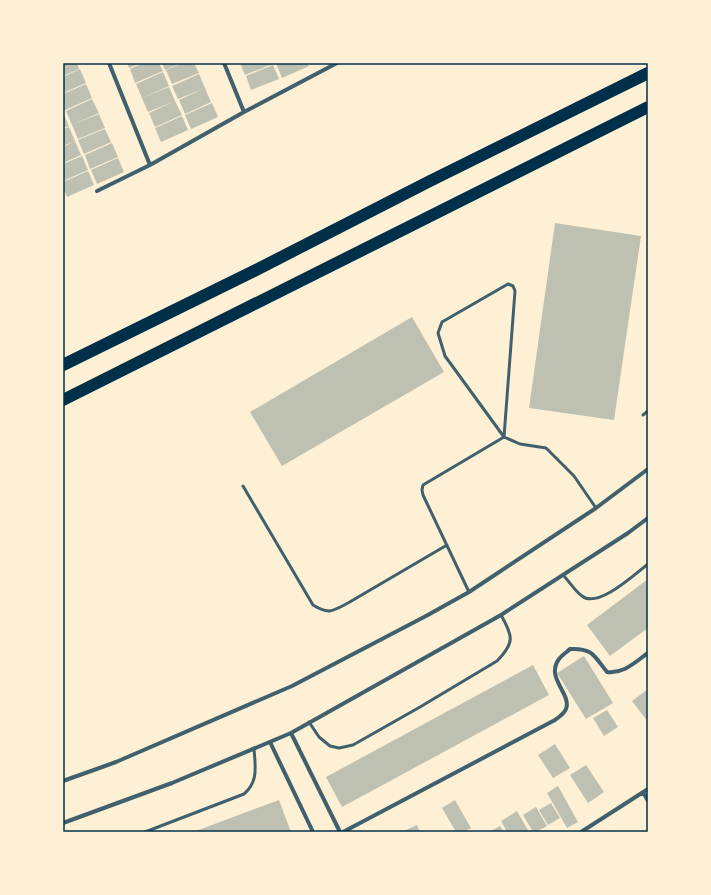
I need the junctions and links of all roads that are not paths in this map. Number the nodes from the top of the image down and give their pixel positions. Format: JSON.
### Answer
{"nodes":[{"id":1,"x":109,"y":63,"type":"edge"},
{"id":2,"x":224,"y":63,"type":"edge"},
{"id":3,"x":335,"y":63,"type":"edge"},
{"id":4,"x":648,"y":72,"type":"edge"},
{"id":5,"x":648,"y":107,"type":"edge"},
{"id":6,"x":244,"y":112,"type":"junction"},
{"id":7,"x":150,"y":165,"type":"junction"},
{"id":8,"x":97,"y":190,"type":"dead end"},
{"id":9,"x":63,"y":365,"type":"edge"},
{"id":10,"x":63,"y":400,"type":"edge"},
{"id":11,"x":648,"y":411,"type":"edge"},
{"id":12,"x":643,"y":415,"type":"dead end"},
{"id":13,"x":504,"y":437,"type":"junction"},
{"id":14,"x":648,"y":469,"type":"edge"},
{"id":15,"x":243,"y":486,"type":"dead end"},
{"id":16,"x":596,"y":508,"type":"junction"},
{"id":17,"x":648,"y":518,"type":"edge"},
{"id":18,"x":447,"y":545,"type":"junction"},
{"id":19,"x":648,"y":564,"type":"edge"},
{"id":20,"x":563,"y":575,"type":"junction"},
{"id":21,"x":469,"y":592,"type":"junction"},
{"id":22,"x":501,"y":615,"type":"junction"},
{"id":23,"x":648,"y":653,"type":"edge"},
{"id":24,"x":309,"y":722,"type":"junction"},
{"id":25,"x":291,"y":733,"type":"junction"},
{"id":26,"x":270,"y":742,"type":"junction"},
{"id":27,"x":254,"y":748,"type":"junction"},
{"id":28,"x":63,"y":781,"type":"edge"},
{"id":29,"x":648,"y":789,"type":"edge"},
{"id":30,"x":643,"y":792,"type":"junction"},
{"id":31,"x":648,"y":801,"type":"edge"},
{"id":32,"x":63,"y":823,"type":"edge"},
{"id":33,"x":145,"y":832,"type":"edge"},
{"id":34,"x":313,"y":832,"type":"edge"},
{"id":35,"x":342,"y":832,"type":"edge"},
{"id":36,"x":582,"y":832,"type":"edge"}],
"edges":[{"from":1,"to":7,"type":"street"},
{"from":2,"to":6,"type":"street"},
{"from":3,"to":6,"type":"street"},
{"from":4,"to":9,"type":"highway"},
{"from":5,"to":10,"type":"highway"},
{"from":6,"to":7,"type":"street"},
{"from":7,"to":8,"type":"street"},
{"from":11,"to":12,"type":"lane"},
{"from":13,"to":13,"type":"lane"},
{"from":13,"to":16,"type":"lane"},
{"from":13,"to":18,"type":"lane"},
{"from":14,"to":16,"type":"street"},
{"from":15,"to":18,"type":"lane"},
{"from":16,"to":21,"type":"street"},
{"from":17,"to":20,"type":"street"},
{"from":18,"to":21,"type":"lane"},
{"from":19,"to":20,"type":"lane"},
{"from":20,"to":22,"type":"street"},
{"from":21,"to":28,"type":"street"},
{"from":22,"to":24,"type":"street"},
{"from":22,"to":24,"type":"lane"},
{"from":23,"to":35,"type":"street"},
{"from":24,"to":25,"type":"street"},
{"from":25,"to":26,"type":"street"},
{"from":25,"to":35,"type":"street"},
{"from":26,"to":27,"type":"street"},
{"from":26,"to":34,"type":"street"},
{"from":27,"to":32,"type":"street"},
{"from":27,"to":33,"type":"lane"},
{"from":29,"to":30,"type":"street"},
{"from":30,"to":31,"type":"street"},
{"from":30,"to":36,"type":"street"}]}
